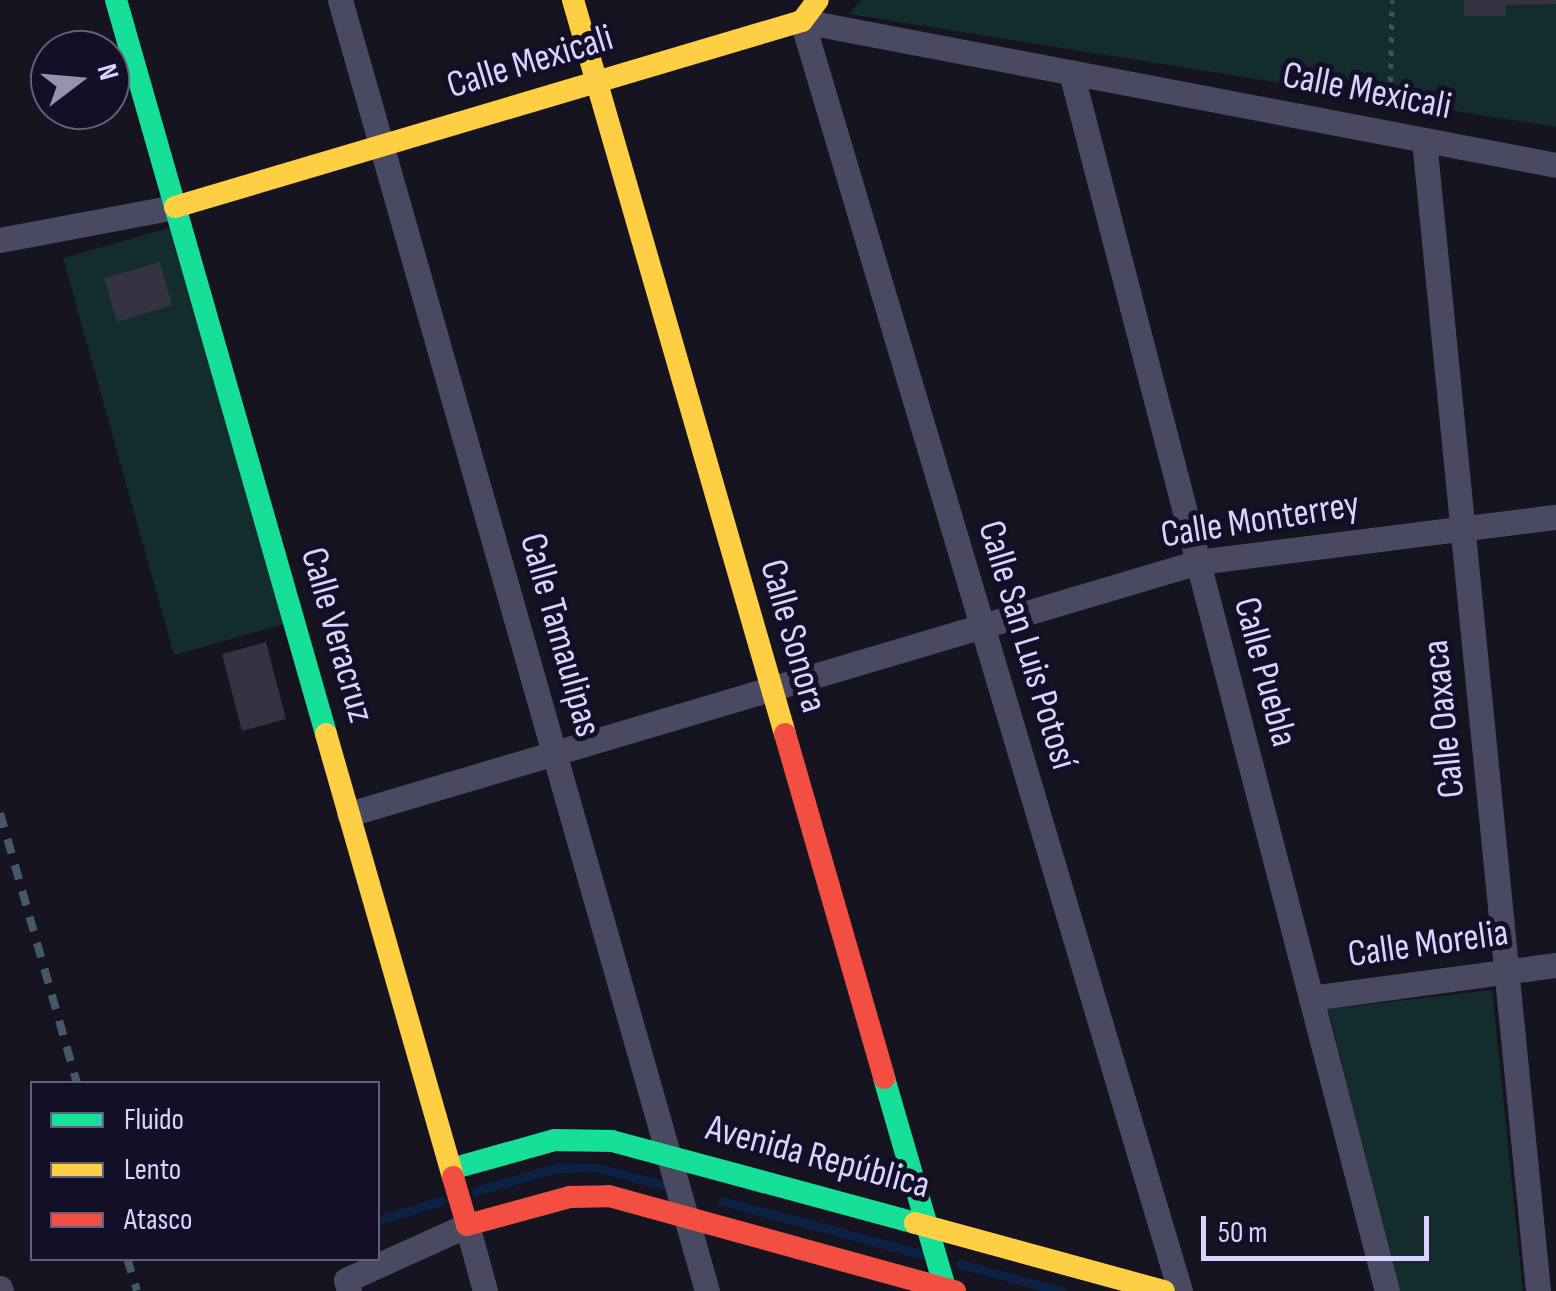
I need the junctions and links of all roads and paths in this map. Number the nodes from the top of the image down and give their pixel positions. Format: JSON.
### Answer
{"nodes":[{"id":1,"x":116,"y":0,"type":"edge"},
{"id":2,"x":340,"y":0,"type":"edge"},
{"id":3,"x":574,"y":0,"type":"edge"},
{"id":4,"x":818,"y":0,"type":"edge"},
{"id":5,"x":1392,"y":0,"type":"edge"},
{"id":6,"x":802,"y":21,"type":"junction"},
{"id":7,"x":1071,"y":72,"type":"junction"},
{"id":8,"x":597,"y":82,"type":"junction"},
{"id":9,"x":1390,"y":134,"type":"junction"},
{"id":10,"x":1424,"y":140,"type":"junction"},
{"id":11,"x":381,"y":146,"type":"junction"},
{"id":12,"x":1556,"y":166,"type":"edge"},
{"id":13,"x":176,"y":207,"type":"junction"},
{"id":14,"x":0,"y":240,"type":"edge"},
{"id":15,"x":1556,"y":517,"type":"edge"},
{"id":16,"x":1462,"y":528,"type":"junction"},
{"id":17,"x":1198,"y":562,"type":"junction"},
{"id":18,"x":982,"y":626,"type":"junction"},
{"id":19,"x":772,"y":688,"type":"junction"},
{"id":20,"x":554,"y":752,"type":"junction"},
{"id":21,"x":349,"y":814,"type":"junction"},
{"id":22,"x":1556,"y":965,"type":"edge"},
{"id":23,"x":1506,"y":972,"type":"junction"},
{"id":24,"x":1311,"y":998,"type":"junction"},
{"id":25,"x":669,"y":1156,"type":"junction"},
{"id":26,"x":451,"y":1169,"type":"junction"},
{"id":27,"x":686,"y":1218,"type":"junction"},
{"id":28,"x":467,"y":1225,"type":"junction"},
{"id":29,"x":927,"y":1226,"type":"junction"},
{"id":30,"x":348,"y":1285,"type":"edge"},
{"id":31,"x":949,"y":1290,"type":"edge"},
{"id":32,"x":485,"y":1291,"type":"edge"},
{"id":33,"x":707,"y":1291,"type":"edge"},
{"id":34,"x":1164,"y":1291,"type":"edge"},
{"id":35,"x":1180,"y":1291,"type":"edge"},
{"id":36,"x":1387,"y":1291,"type":"edge"},
{"id":37,"x":1538,"y":1291,"type":"edge"}],
"edges":[{"from":1,"to":13,"type":"street","name":"Calle Veracruz"},
{"from":2,"to":11,"type":"street","name":"Calle Tamaulipas"},
{"from":3,"to":8,"type":"street","name":"Calle Sonora"},
{"from":4,"to":6,"type":"street"},
{"from":5,"to":9,"type":"path"},
{"from":6,"to":7,"type":"street","name":"Calle Mexicali"},
{"from":6,"to":8,"type":"street","name":"Calle Mexicali"},
{"from":6,"to":18,"type":"street","name":"Calle San Luis Potosí"},
{"from":7,"to":9,"type":"street","name":"Calle Mexicali"},
{"from":7,"to":17,"type":"street","name":"Calle Puebla"},
{"from":8,"to":11,"type":"street","name":"Calle Mexicali"},
{"from":8,"to":19,"type":"street","name":"Calle Sonora"},
{"from":9,"to":10,"type":"street","name":"Calle Mexicali"},
{"from":10,"to":12,"type":"street","name":"Calle Mexicali"},
{"from":10,"to":16,"type":"street","name":"Calle Oaxaca"},
{"from":11,"to":13,"type":"street","name":"Calle Mexicali"},
{"from":11,"to":20,"type":"street","name":"Calle Tamaulipas"},
{"from":13,"to":14,"type":"street","name":"Calle Mexicali"},
{"from":13,"to":21,"type":"street","name":"Calle Veracruz"},
{"from":15,"to":16,"type":"street","name":"Calle Monterrey"},
{"from":16,"to":17,"type":"street","name":"Calle Monterrey"},
{"from":16,"to":23,"type":"street","name":"Calle Oaxaca"},
{"from":17,"to":18,"type":"street","name":"Calle Monterrey"},
{"from":17,"to":24,"type":"street","name":"Calle Puebla"},
{"from":18,"to":19,"type":"street","name":"Calle Monterrey"},
{"from":18,"to":35,"type":"street","name":"Calle San Luis Potosí"},
{"from":19,"to":20,"type":"street","name":"Calle Monterrey"},
{"from":19,"to":29,"type":"street","name":"Calle Sonora"},
{"from":20,"to":21,"type":"street","name":"Calle Monterrey"},
{"from":20,"to":25,"type":"street","name":"Calle Tamaulipas"},
{"from":21,"to":26,"type":"street","name":"Calle Veracruz"},
{"from":22,"to":23,"type":"street","name":"Calle Morelia"},
{"from":23,"to":24,"type":"street","name":"Calle Morelia"},
{"from":23,"to":37,"type":"street","name":"Calle Oaxaca"},
{"from":24,"to":36,"type":"street","name":"Calle Puebla"},
{"from":25,"to":26,"type":"street","name":"Avenida República"},
{"from":25,"to":27,"type":"street","name":"Calle Tamaulipas"},
{"from":25,"to":29,"type":"street","name":"Avenida República"},
{"from":26,"to":28,"type":"street","name":"Calle Veracruz"},
{"from":27,"to":28,"type":"street"},
{"from":27,"to":31,"type":"street"},
{"from":27,"to":33,"type":"street","name":"Calle Tamaulipas"},
{"from":28,"to":30,"type":"street"},
{"from":28,"to":32,"type":"street","name":"Calle Veracruz"},
{"from":29,"to":31,"type":"street","name":"Calle Sonora"},
{"from":29,"to":34,"type":"street","name":"Avenida República"}]}
